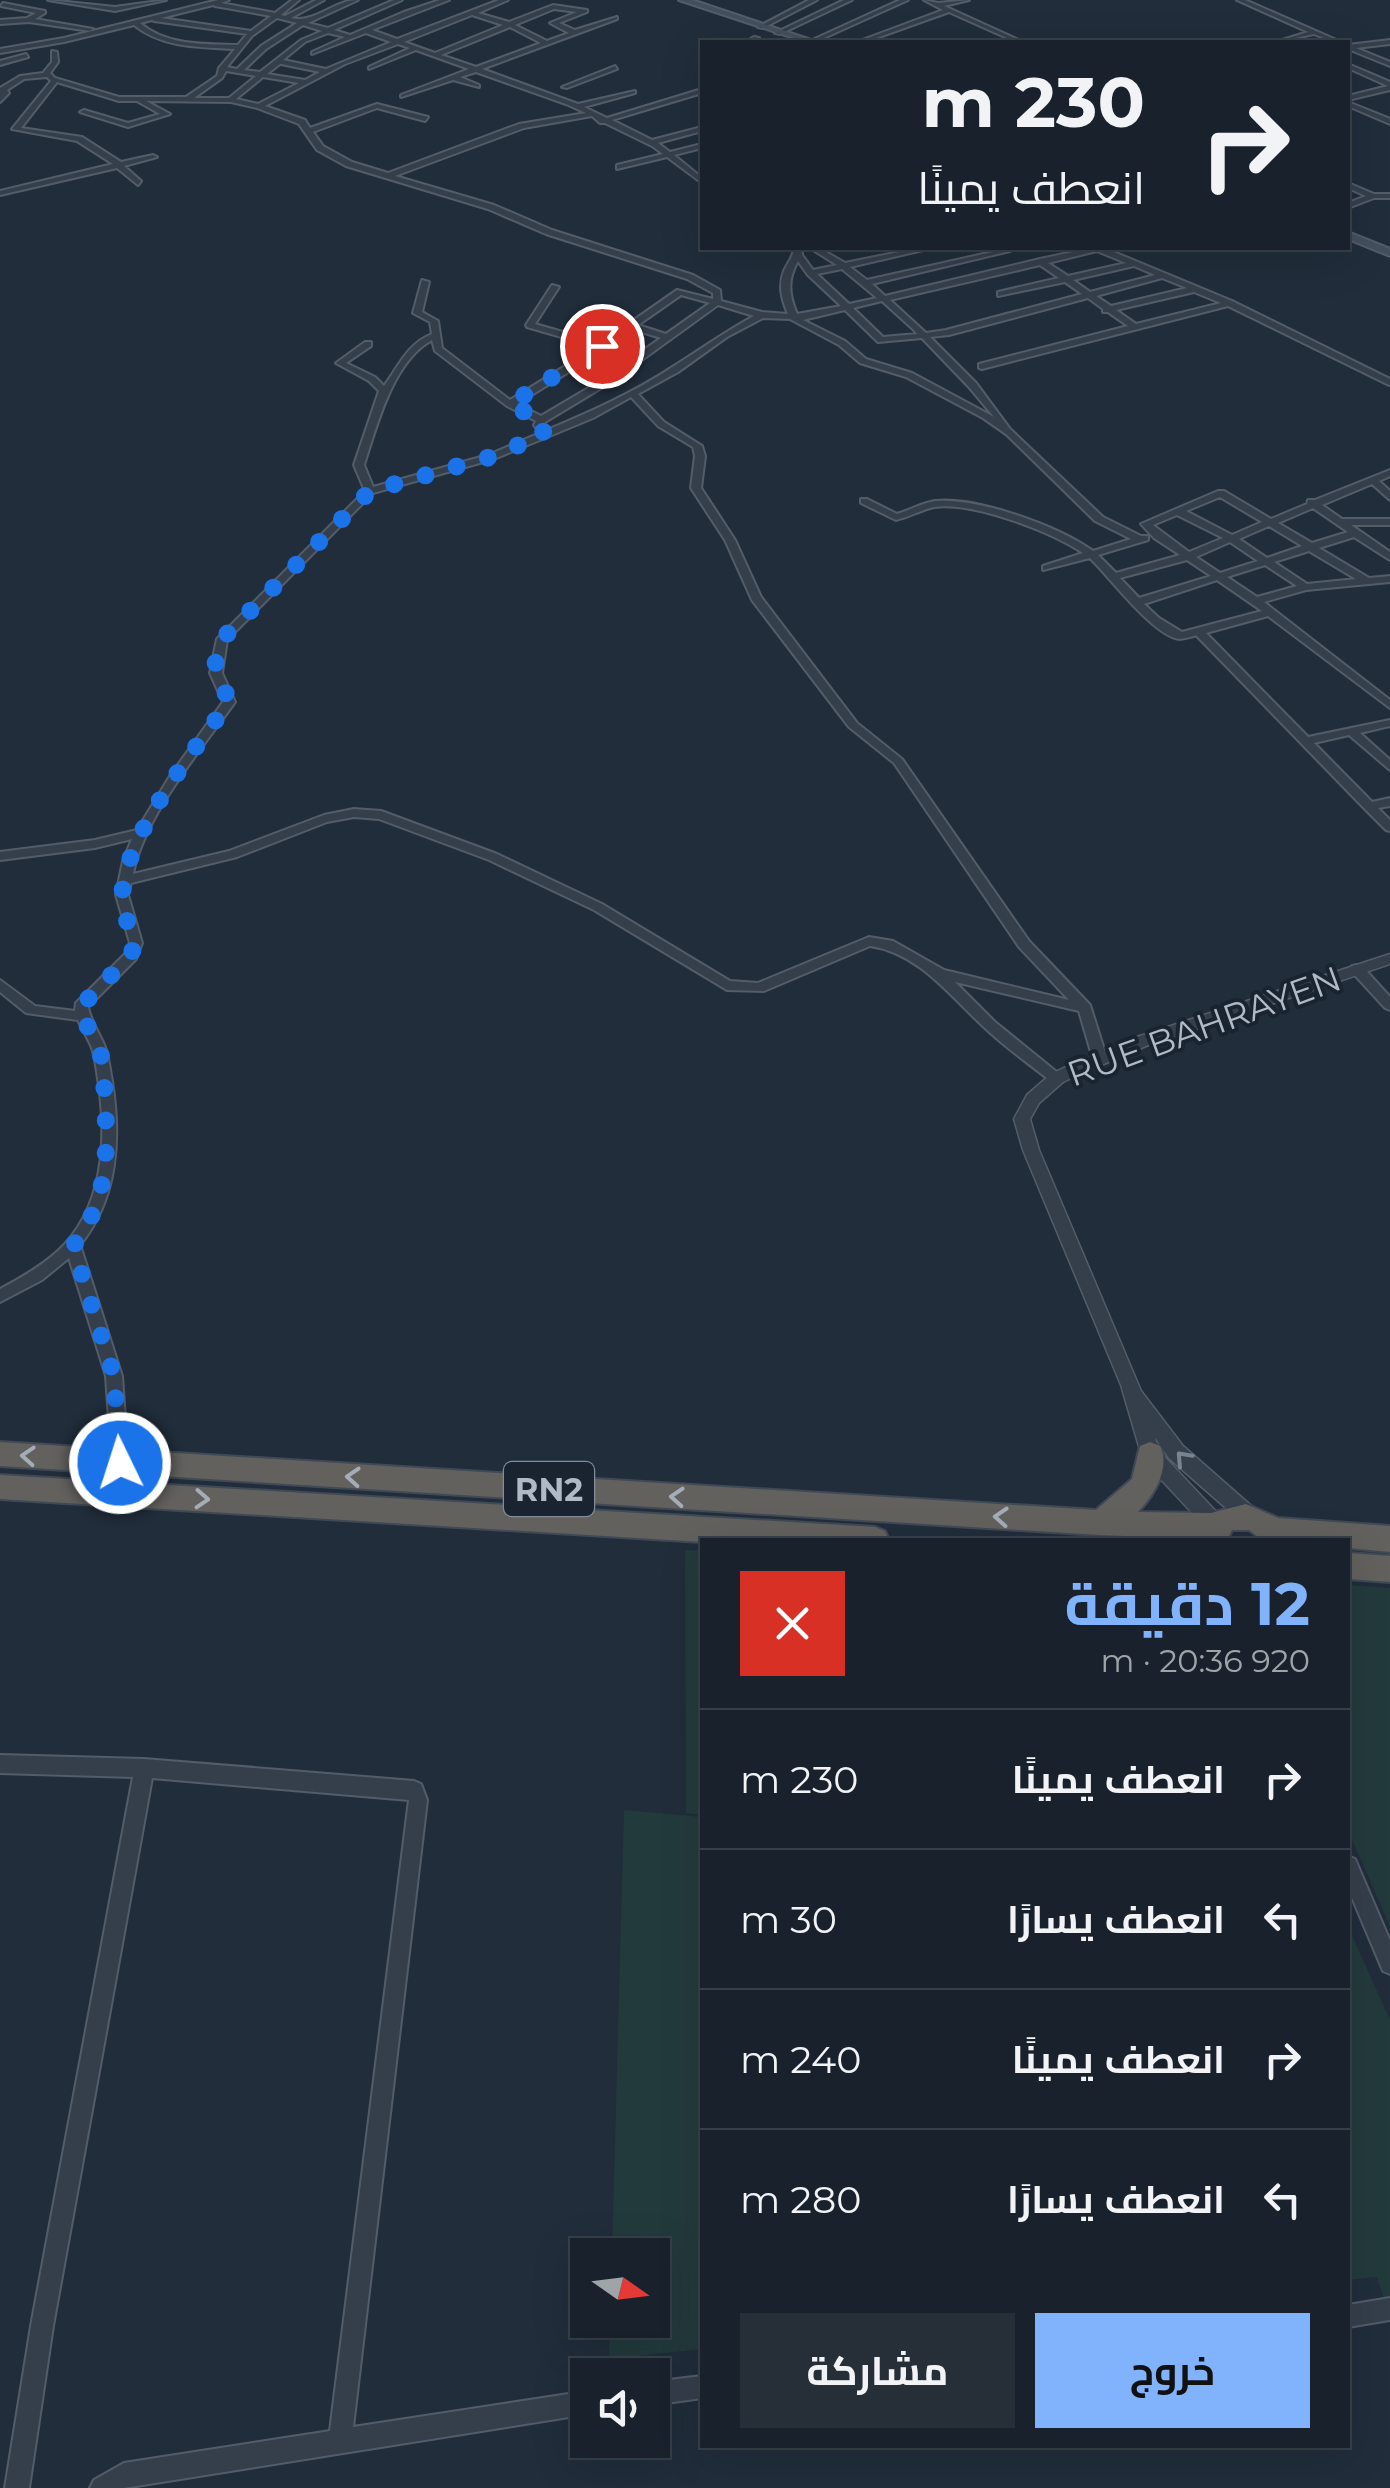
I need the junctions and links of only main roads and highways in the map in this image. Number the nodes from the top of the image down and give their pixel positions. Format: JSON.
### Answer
{"nodes":[{"id":1,"x":689,"y":1,"type":"edge"},
{"id":2,"x":804,"y":40,"type":"edge"},
{"id":3,"x":1350,"y":236,"type":"edge"},
{"id":4,"x":1390,"y":253,"type":"edge"},
{"id":5,"x":0,"y":1454,"type":"edge"},
{"id":6,"x":1150,"y":1454,"type":"road end"},
{"id":7,"x":0,"y":1487,"type":"edge"},
{"id":8,"x":1099,"y":1523,"type":"junction"},
{"id":9,"x":1267,"y":1529,"type":"edge"},
{"id":10,"x":1214,"y":1533,"type":"edge"},
{"id":11,"x":841,"y":1538,"type":"edge"},
{"id":12,"x":1390,"y":1539,"type":"edge"},
{"id":13,"x":1350,"y":1566,"type":"edge"},
{"id":14,"x":1390,"y":1570,"type":"edge"}],
"edges":[{"from":1,"to":2,"type":"main road"},
{"from":3,"to":4,"type":"main road"},
{"from":8,"to":5,"type":"highway","number":"RN2","one_way":true},
{"from":6,"to":8,"type":"highway"},
{"from":7,"to":11,"type":"highway","number":"RN2","one_way":true},
{"from":8,"to":10,"type":"highway","number":"RN2"},
{"from":9,"to":10,"type":"highway","number":"RN2"},
{"from":9,"to":12,"type":"highway","number":"RN2"},
{"from":13,"to":14,"type":"highway"}]}
